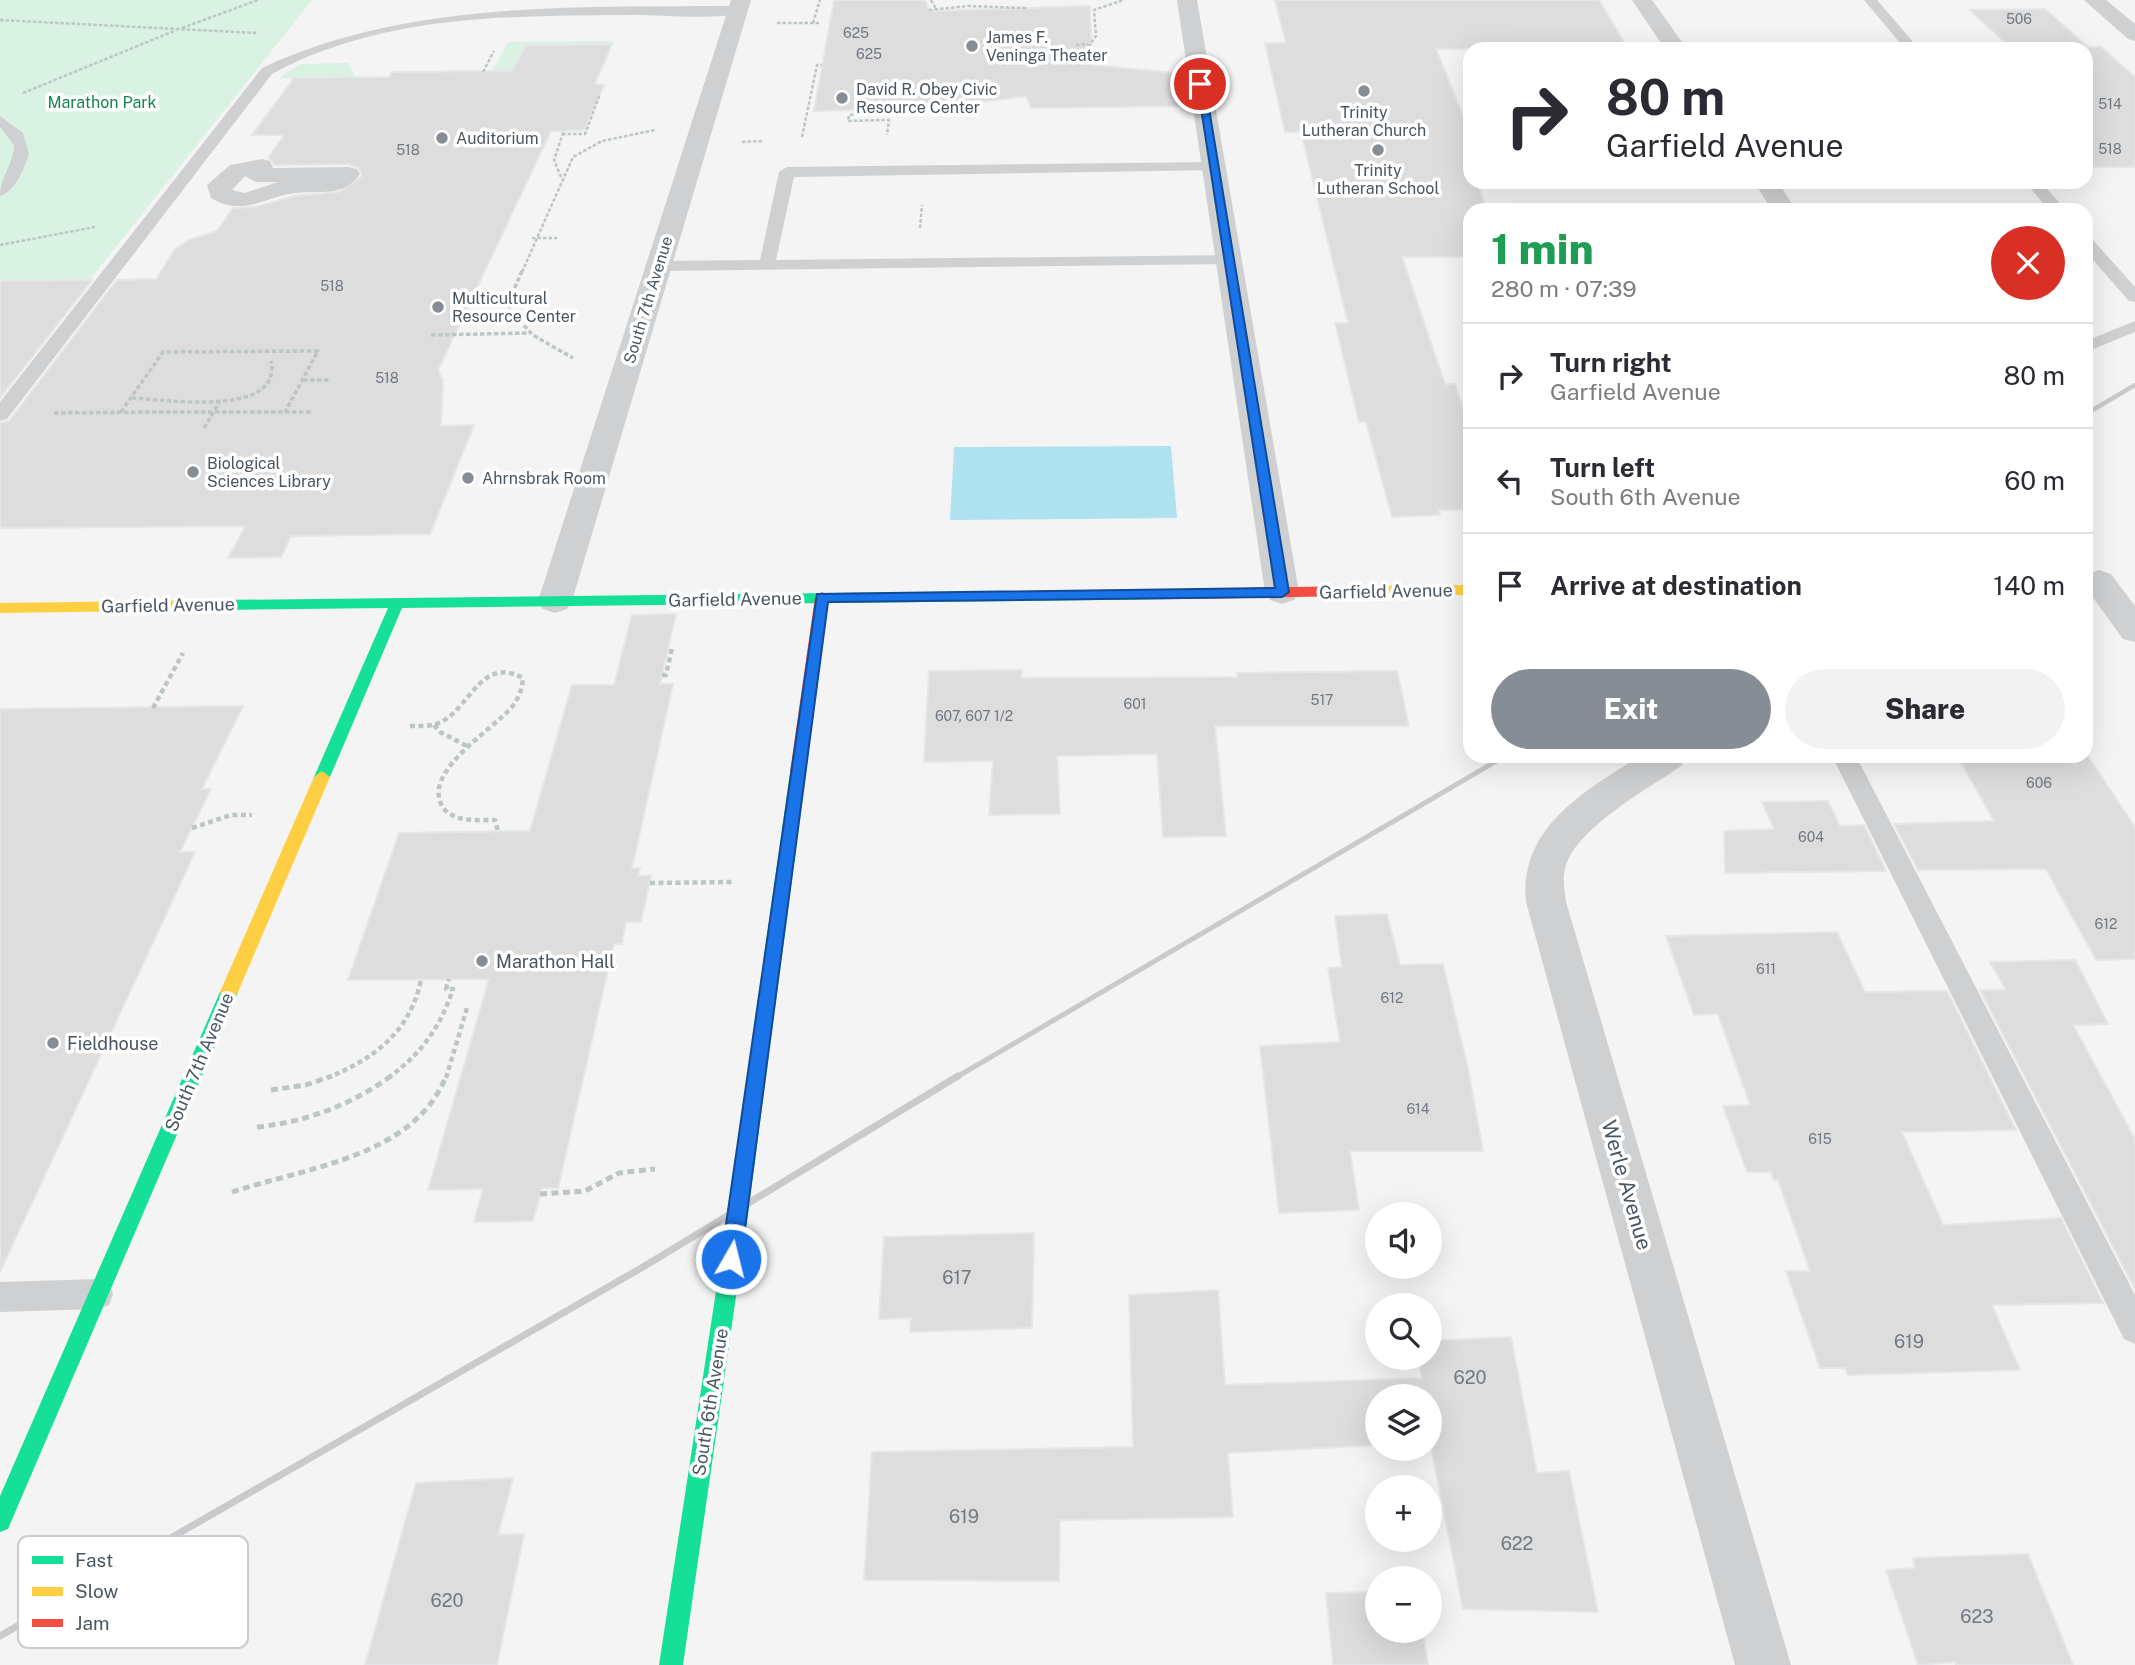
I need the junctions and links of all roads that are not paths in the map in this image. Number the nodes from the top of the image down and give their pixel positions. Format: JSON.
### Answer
{"nodes":[{"id":1,"x":1187,"y":0,"type":"edge"},
{"id":2,"x":1642,"y":0,"type":"edge"},
{"id":3,"x":1870,"y":0,"type":"edge"},
{"id":4,"x":2094,"y":0,"type":"edge"},
{"id":5,"x":739,"y":5,"type":"edge"},
{"id":6,"x":2135,"y":35,"type":"edge"},
{"id":7,"x":1671,"y":42,"type":"edge"},
{"id":8,"x":1906,"y":42,"type":"edge"},
{"id":9,"x":0,"y":120,"type":"edge"},
{"id":10,"x":1214,"y":167,"type":"junction"},
{"id":11,"x":2039,"y":189,"type":"edge"},
{"id":12,"x":0,"y":191,"type":"edge"},
{"id":13,"x":2052,"y":203,"type":"edge"},
{"id":14,"x":2093,"y":250,"type":"edge"},
{"id":15,"x":1229,"y":259,"type":"junction"},
{"id":16,"x":767,"y":265,"type":"junction"},
{"id":17,"x":659,"y":267,"type":"junction"},
{"id":18,"x":2135,"y":297,"type":"edge"},
{"id":19,"x":2135,"y":326,"type":"edge"},
{"id":20,"x":2093,"y":344,"type":"edge"},
{"id":21,"x":0,"y":415,"type":"edge"},
{"id":22,"x":2093,"y":582,"type":"edge"},
{"id":23,"x":2135,"y":582,"type":"edge"},
{"id":24,"x":1463,"y":590,"type":"edge"},
{"id":25,"x":1282,"y":592,"type":"junction"},
{"id":26,"x":822,"y":597,"type":"junction"},
{"id":27,"x":555,"y":601,"type":"junction"},
{"id":28,"x":397,"y":603,"type":"junction"},
{"id":29,"x":0,"y":608,"type":"edge"},
{"id":30,"x":2135,"y":631,"type":"edge"},
{"id":31,"x":1658,"y":763,"type":"edge"},
{"id":32,"x":1848,"y":763,"type":"edge"},
{"id":33,"x":98,"y":1294,"type":"junction"},
{"id":34,"x":0,"y":1297,"type":"edge"},
{"id":35,"x":2135,"y":1328,"type":"edge"},
{"id":36,"x":0,"y":1521,"type":"edge"},
{"id":37,"x":671,"y":1665,"type":"edge"},
{"id":38,"x":1763,"y":1665,"type":"edge"}],
"edges":[{"from":1,"to":10,"type":"street"},
{"from":2,"to":7,"type":"street"},
{"from":3,"to":8,"type":"lane"},
{"from":4,"to":6,"type":"street"},
{"from":5,"to":17,"type":"street","name":"South 7th Avenue"},
{"from":5,"to":21,"type":"lane"},
{"from":9,"to":12,"type":"lane"},
{"from":10,"to":15,"type":"street"},
{"from":10,"to":16,"type":"lane"},
{"from":11,"to":13,"type":"lane"},
{"from":14,"to":18,"type":"lane"},
{"from":15,"to":16,"type":"lane"},
{"from":15,"to":25,"type":"street"},
{"from":16,"to":17,"type":"lane"},
{"from":17,"to":27,"type":"street","name":"South 7th Avenue"},
{"from":19,"to":20,"type":"lane"},
{"from":22,"to":23,"type":"street"},
{"from":22,"to":30,"type":"street"},
{"from":24,"to":25,"type":"street","name":"Garfield Avenue"},
{"from":25,"to":26,"type":"street","name":"Garfield Avenue"},
{"from":26,"to":27,"type":"street","name":"Garfield Avenue"},
{"from":26,"to":37,"type":"street","name":"South 6th Avenue"},
{"from":27,"to":28,"type":"street","name":"Garfield Avenue"},
{"from":28,"to":29,"type":"street","name":"Garfield Avenue"},
{"from":28,"to":33,"type":"street","name":"South 7th Avenue"},
{"from":31,"to":38,"type":"street","name":"Werle Avenue"},
{"from":32,"to":35,"type":"lane"},
{"from":33,"to":34,"type":"lane"},
{"from":33,"to":36,"type":"street","name":"South 7th Avenue"}]}
